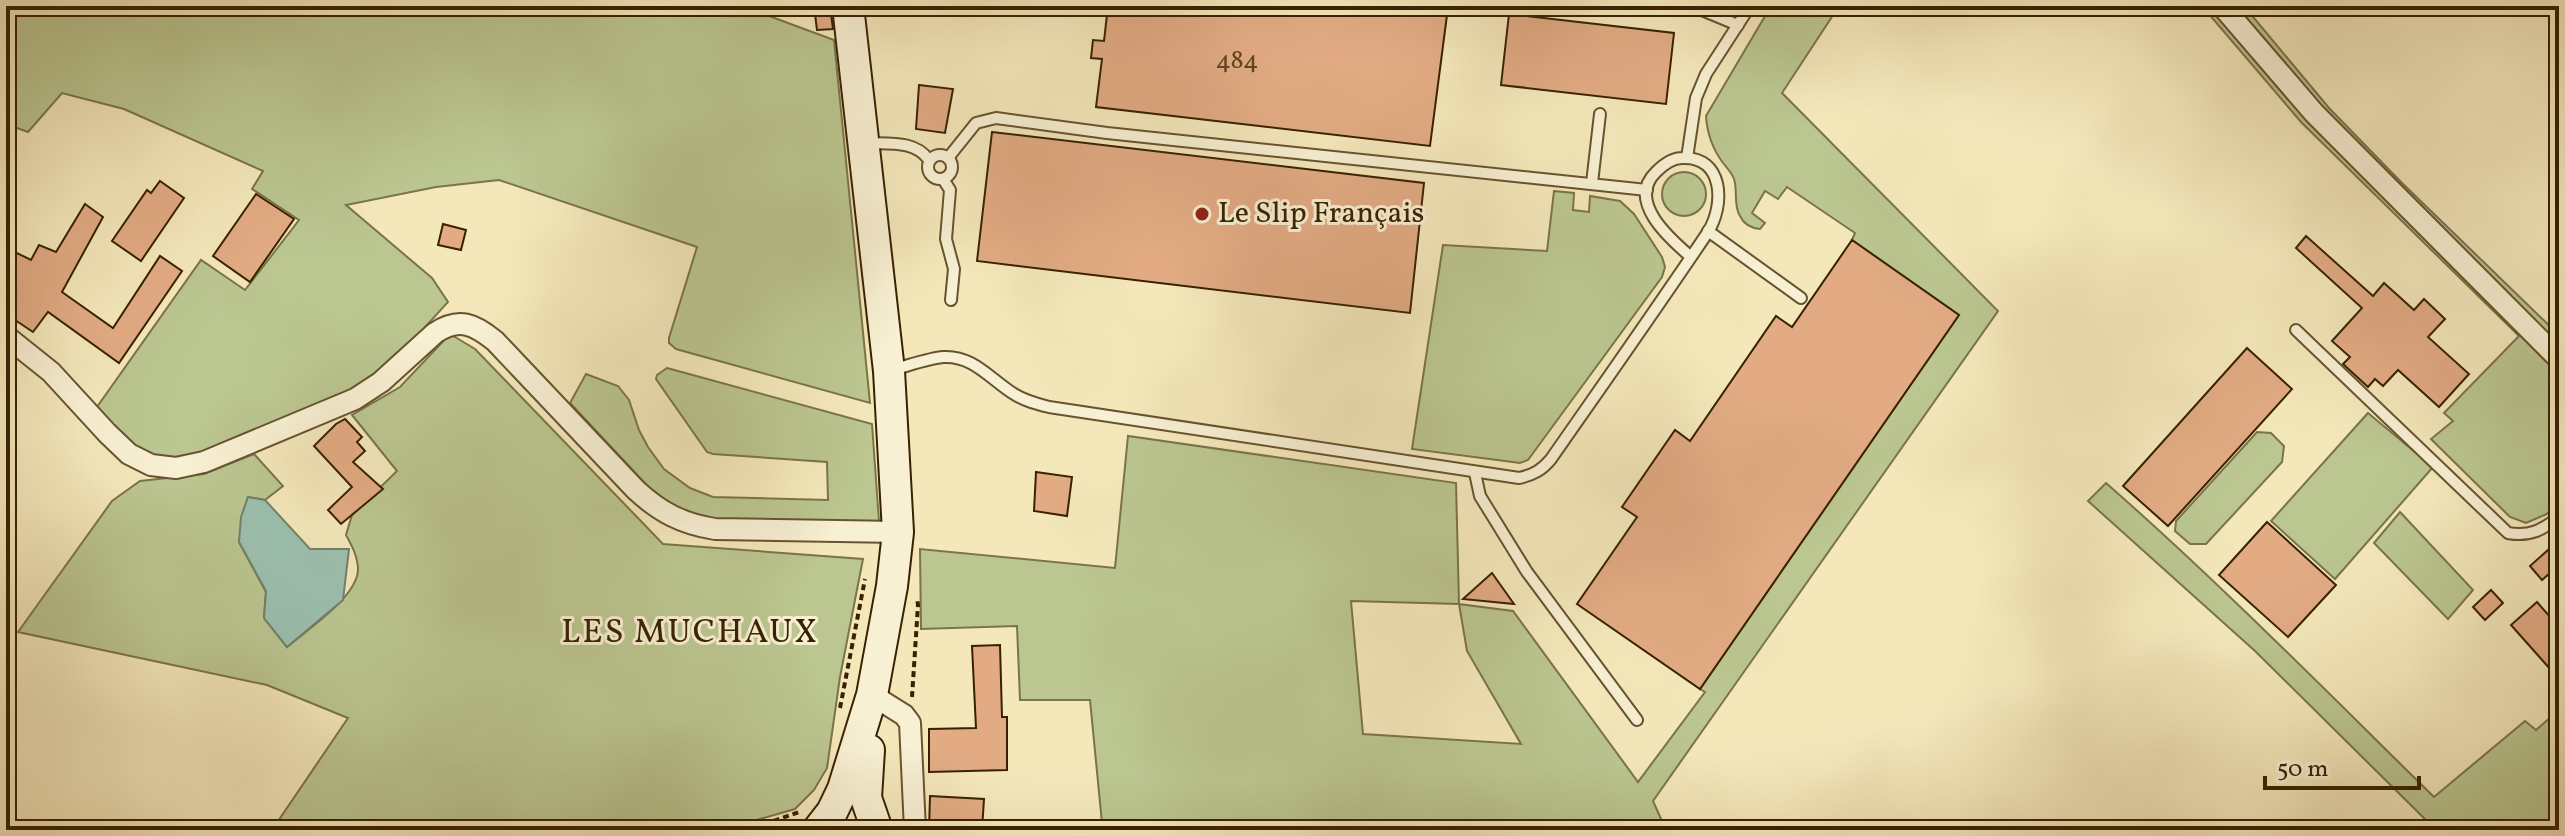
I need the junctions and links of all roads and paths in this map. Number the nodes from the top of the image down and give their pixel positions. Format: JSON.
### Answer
{"nodes":[{"id":1,"x":848,"y":6,"type":"edge"},
{"id":2,"x":1692,"y":6,"type":"edge"},
{"id":3,"x":1750,"y":6,"type":"edge"},
{"id":4,"x":2222,"y":6,"type":"edge"},
{"id":5,"x":1738,"y":25,"type":"junction"},
{"id":6,"x":1600,"y":114,"type":"dead end"},
{"id":7,"x":865,"y":143,"type":"junction"},
{"id":8,"x":948,"y":158,"type":"junction"},
{"id":9,"x":1687,"y":158,"type":"junction"},
{"id":10,"x":929,"y":160,"type":"junction"},
{"id":11,"x":943,"y":179,"type":"junction"},
{"id":12,"x":1592,"y":183,"type":"junction"},
{"id":13,"x":1647,"y":190,"type":"junction"},
{"id":14,"x":1708,"y":231,"type":"junction"},
{"id":15,"x":1691,"y":257,"type":"junction"},
{"id":16,"x":1801,"y":298,"type":"dead end"},
{"id":17,"x":951,"y":300,"type":"dead end"},
{"id":18,"x":2296,"y":330,"type":"dead end"},
{"id":19,"x":6,"y":336,"type":"edge"},
{"id":20,"x":2559,"y":359,"type":"edge"},
{"id":21,"x":889,"y":371,"type":"junction"},
{"id":22,"x":1475,"y":473,"type":"junction"},
{"id":23,"x":2559,"y":517,"type":"edge"},
{"id":24,"x":898,"y":532,"type":"junction"},
{"id":25,"x":866,"y":579,"type":"dead end"},
{"id":26,"x":872,"y":695,"type":"junction"},
{"id":27,"x":840,"y":712,"type":"dead end"},
{"id":28,"x":1637,"y":720,"type":"dead end"},
{"id":29,"x":813,"y":817,"type":"edge"},
{"id":30,"x":757,"y":830,"type":"edge"},
{"id":31,"x":877,"y":830,"type":"edge"},
{"id":32,"x":915,"y":830,"type":"edge"}],
"edges":[{"from":1,"to":7,"type":"main road"},
{"from":2,"to":5,"type":"lane"},
{"from":3,"to":5,"type":"lane"},
{"from":4,"to":20,"type":"street"},
{"from":5,"to":9,"type":"lane"},
{"from":6,"to":12,"type":"lane"},
{"from":7,"to":10,"type":"lane"},
{"from":7,"to":21,"type":"main road"},
{"from":8,"to":10,"type":"lane"},
{"from":8,"to":11,"type":"lane"},
{"from":8,"to":12,"type":"lane"},
{"from":9,"to":13,"type":"lane"},
{"from":9,"to":14,"type":"lane"},
{"from":10,"to":11,"type":"lane"},
{"from":11,"to":17,"type":"lane"},
{"from":12,"to":13,"type":"lane"},
{"from":13,"to":15,"type":"lane"},
{"from":14,"to":15,"type":"lane"},
{"from":14,"to":16,"type":"lane"},
{"from":15,"to":22,"type":"lane"},
{"from":18,"to":23,"type":"lane"},
{"from":19,"to":24,"type":"street"},
{"from":21,"to":22,"type":"lane"},
{"from":21,"to":24,"type":"main road"},
{"from":22,"to":28,"type":"lane"},
{"from":24,"to":26,"type":"main road"},
{"from":25,"to":27,"type":"path"},
{"from":26,"to":29,"type":"main road"},
{"from":26,"to":31,"type":"main road"},
{"from":26,"to":32,"type":"street"},
{"from":29,"to":30,"type":"path"}]}
